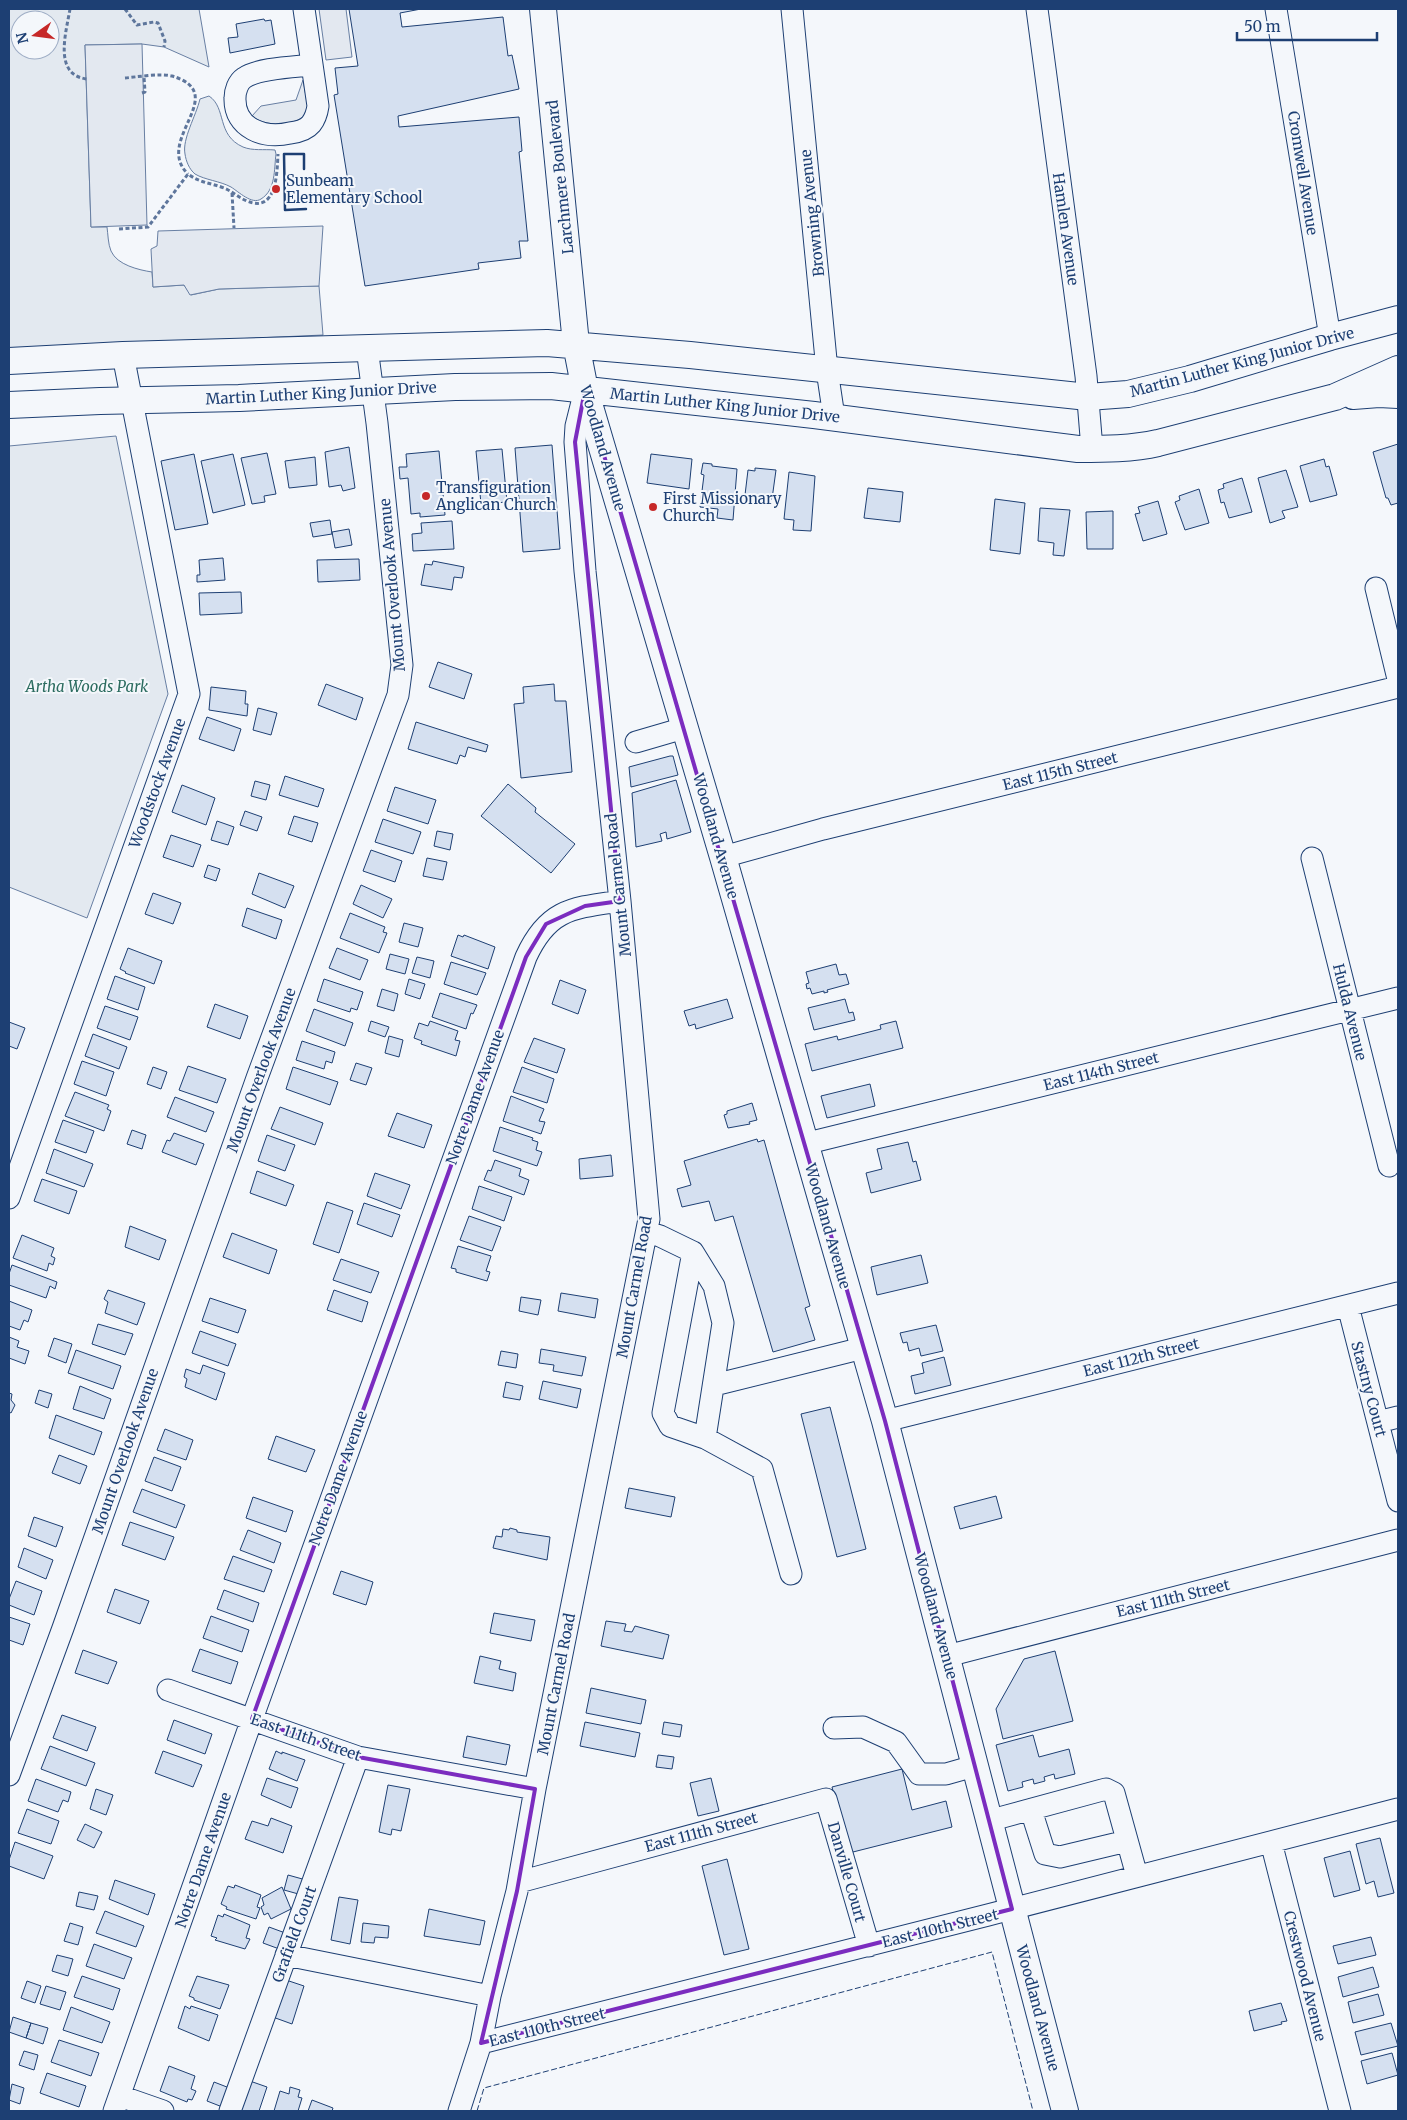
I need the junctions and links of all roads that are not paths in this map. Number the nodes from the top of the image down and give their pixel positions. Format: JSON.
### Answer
{"nodes":[{"id":1,"x":304,"y":9,"type":"edge"},
{"id":2,"x":543,"y":9,"type":"edge"},
{"id":3,"x":792,"y":9,"type":"edge"},
{"id":4,"x":1037,"y":9,"type":"edge"},
{"id":5,"x":1276,"y":9,"type":"edge"},
{"id":6,"x":312,"y":65,"type":"dead end"},
{"id":7,"x":1398,"y":320,"type":"edge"},
{"id":8,"x":1330,"y":336,"type":"junction"},
{"id":9,"x":576,"y":344,"type":"junction"},
{"id":10,"x":367,"y":348,"type":"junction"},
{"id":11,"x":123,"y":355,"type":"junction"},
{"id":12,"x":9,"y":362,"type":"edge"},
{"id":13,"x":1398,"y":369,"type":"edge"},
{"id":14,"x":827,"y":370,"type":"junction"},
{"id":15,"x":584,"y":390,"type":"junction"},
{"id":16,"x":373,"y":391,"type":"junction"},
{"id":17,"x":1398,"y":395,"type":"edge"},
{"id":18,"x":1088,"y":397,"type":"junction"},
{"id":19,"x":1335,"y":397,"type":"junction"},
{"id":20,"x":132,"y":400,"type":"junction"},
{"id":21,"x":9,"y":405,"type":"edge"},
{"id":22,"x":834,"y":417,"type":"junction"},
{"id":23,"x":1092,"y":449,"type":"junction"},
{"id":24,"x":1376,"y":588,"type":"dead end"},
{"id":25,"x":1398,"y":686,"type":"edge"},
{"id":26,"x":684,"y":728,"type":"junction"},
{"id":27,"x":636,"y":742,"type":"dead end"},
{"id":28,"x":723,"y":857,"type":"junction"},
{"id":29,"x":1312,"y":858,"type":"dead end"},
{"id":30,"x":620,"y":901,"type":"junction"},
{"id":31,"x":1398,"y":998,"type":"edge"},
{"id":32,"x":1349,"y":1010,"type":"junction"},
{"id":33,"x":804,"y":1144,"type":"junction"},
{"id":34,"x":1388,"y":1166,"type":"dead end"},
{"id":35,"x":9,"y":1198,"type":"edge"},
{"id":36,"x":647,"y":1232,"type":"junction"},
{"id":37,"x":693,"y":1252,"type":"junction"},
{"id":38,"x":1398,"y":1293,"type":"edge"},
{"id":39,"x":1348,"y":1306,"type":"junction"},
{"id":40,"x":864,"y":1348,"type":"junction"},
{"id":41,"x":714,"y":1384,"type":"junction"},
{"id":42,"x":1398,"y":1417,"type":"edge"},
{"id":43,"x":885,"y":1421,"type":"junction"},
{"id":44,"x":1378,"y":1422,"type":"junction"},
{"id":45,"x":706,"y":1438,"type":"junction"},
{"id":46,"x":1398,"y":1501,"type":"edge"},
{"id":47,"x":1398,"y":1540,"type":"edge"},
{"id":48,"x":791,"y":1574,"type":"dead end"},
{"id":49,"x":947,"y":1656,"type":"junction"},
{"id":50,"x":168,"y":1690,"type":"dead end"},
{"id":51,"x":252,"y":1718,"type":"junction"},
{"id":52,"x":834,"y":1728,"type":"dead end"},
{"id":53,"x":358,"y":1757,"type":"junction"},
{"id":54,"x":974,"y":1766,"type":"junction"},
{"id":55,"x":9,"y":1775,"type":"edge"},
{"id":56,"x":535,"y":1789,"type":"junction"},
{"id":57,"x":826,"y":1799,"type":"joint"},
{"id":58,"x":1398,"y":1809,"type":"edge"},
{"id":59,"x":1031,"y":1810,"type":"junction"},
{"id":60,"x":988,"y":1822,"type":"junction"},
{"id":61,"x":1128,"y":1841,"type":"junction"},
{"id":62,"x":1271,"y":1842,"type":"junction"},
{"id":63,"x":1138,"y":1876,"type":"junction"},
{"id":64,"x":519,"y":1882,"type":"junction"},
{"id":65,"x":1012,"y":1909,"type":"junction"},
{"id":66,"x":869,"y":1946,"type":"junction"},
{"id":67,"x":286,"y":1955,"type":"junction"},
{"id":68,"x":490,"y":1996,"type":"junction"},
{"id":69,"x":481,"y":2043,"type":"junction"},
{"id":70,"x":117,"y":2104,"type":"edge"},
{"id":71,"x":163,"y":2111,"type":"edge"},
{"id":72,"x":230,"y":2111,"type":"edge"},
{"id":73,"x":459,"y":2111,"type":"edge"},
{"id":74,"x":1065,"y":2111,"type":"edge"},
{"id":75,"x":1340,"y":2111,"type":"edge"}],
"edges":[{"from":1,"to":6,"type":"street"},
{"from":2,"to":9,"type":"main road","name":"Larchmere Boulevard"},
{"from":3,"to":14,"type":"street","name":"Browning Avenue"},
{"from":4,"to":18,"type":"street","name":"Hamlen Avenue"},
{"from":5,"to":8,"type":"street","name":"Cromwell Avenue"},
{"from":7,"to":8,"type":"main road","name":"Martin Luther King Junior Drive"},
{"from":8,"to":18,"type":"main road","name":"Martin Luther King Junior Drive"},
{"from":9,"to":10,"type":"main road","name":"Martin Luther King Junior Drive"},
{"from":9,"to":14,"type":"main road","name":"Martin Luther King Junior Drive"},
{"from":9,"to":15,"type":"main road","name":"Woodland Avenue"},
{"from":10,"to":11,"type":"main road","name":"Martin Luther King Junior Drive"},
{"from":10,"to":16,"type":"street","name":"Mount Overlook Avenue"},
{"from":11,"to":12,"type":"main road","name":"Martin Luther King Junior Drive"},
{"from":11,"to":20,"type":"street","name":"Woodstock Avenue"},
{"from":13,"to":19,"type":"main road","name":"Martin Luther King Junior Drive"},
{"from":14,"to":18,"type":"main road","name":"Martin Luther King Junior Drive"},
{"from":14,"to":22,"type":"street","name":"Browning Avenue"},
{"from":15,"to":16,"type":"main road","name":"Martin Luther King Junior Drive"},
{"from":15,"to":22,"type":"main road","name":"Martin Luther King Junior Drive"},
{"from":15,"to":26,"type":"main road","name":"Woodland Avenue"},
{"from":15,"to":30,"type":"street","name":"Mount Carmel Road"},
{"from":16,"to":20,"type":"main road","name":"Martin Luther King Junior Drive"},
{"from":16,"to":55,"type":"street","name":"Mount Overlook Avenue"},
{"from":17,"to":19,"type":"main road"},
{"from":18,"to":23,"type":"street","name":"Hamlen Avenue"},
{"from":19,"to":23,"type":"main road","name":"Martin Luther King Junior Drive"},
{"from":20,"to":21,"type":"main road","name":"Martin Luther King Junior Drive"},
{"from":20,"to":35,"type":"street","name":"Woodstock Avenue"},
{"from":22,"to":23,"type":"main road","name":"Martin Luther King Junior Drive"},
{"from":24,"to":25,"type":"street"},
{"from":25,"to":28,"type":"street","name":"East 115th Street"},
{"from":26,"to":27,"type":"street"},
{"from":26,"to":28,"type":"main road","name":"Woodland Avenue"},
{"from":28,"to":33,"type":"main road","name":"Woodland Avenue"},
{"from":29,"to":32,"type":"street","name":"Hulda Avenue"},
{"from":30,"to":36,"type":"street","name":"Mount Carmel Road"},
{"from":30,"to":51,"type":"street","name":"Notre Dame Avenue"},
{"from":31,"to":32,"type":"street","name":"East 114th Street"},
{"from":32,"to":33,"type":"street","name":"East 114th Street"},
{"from":32,"to":34,"type":"street","name":"Hulda Avenue"},
{"from":33,"to":40,"type":"main road","name":"Woodland Avenue"},
{"from":36,"to":37,"type":"street"},
{"from":36,"to":56,"type":"street","name":"Mount Carmel Road"},
{"from":37,"to":41,"type":"street"},
{"from":37,"to":45,"type":"street"},
{"from":38,"to":39,"type":"street","name":"East 112th Street"},
{"from":39,"to":43,"type":"street","name":"East 112th Street"},
{"from":39,"to":44,"type":"street","name":"Stastny Court"},
{"from":40,"to":41,"type":"street"},
{"from":40,"to":43,"type":"main road","name":"Woodland Avenue"},
{"from":41,"to":45,"type":"street"},
{"from":42,"to":44,"type":"street"},
{"from":43,"to":49,"type":"main road","name":"Woodland Avenue"},
{"from":44,"to":46,"type":"street","name":"Stastny Court"},
{"from":45,"to":48,"type":"street"},
{"from":47,"to":49,"type":"street","name":"East 111th Street"},
{"from":49,"to":54,"type":"main road","name":"Woodland Avenue"},
{"from":50,"to":51,"type":"street","name":"East 111th Street"},
{"from":51,"to":53,"type":"street","name":"East 111th Street"},
{"from":51,"to":70,"type":"street","name":"Notre Dame Avenue"},
{"from":52,"to":54,"type":"street"},
{"from":53,"to":56,"type":"street","name":"East 111th Street"},
{"from":53,"to":67,"type":"street","name":"Grafield Court"},
{"from":54,"to":60,"type":"main road","name":"Woodland Avenue"},
{"from":56,"to":64,"type":"street","name":"Mount Carmel Road"},
{"from":57,"to":64,"type":"street","name":"East 111th Street"},
{"from":57,"to":66,"type":"street","name":"Danville Court"},
{"from":58,"to":62,"type":"street","name":"East 110th Street"},
{"from":59,"to":60,"type":"street"},
{"from":59,"to":61,"type":"street"},
{"from":59,"to":61,"type":"street"},
{"from":60,"to":65,"type":"main road","name":"Woodland Avenue"},
{"from":61,"to":63,"type":"street"},
{"from":62,"to":63,"type":"street","name":"East 110th Street"},
{"from":62,"to":75,"type":"street","name":"Crestwood Avenue"},
{"from":63,"to":65,"type":"street","name":"East 110th Street"},
{"from":64,"to":68,"type":"street","name":"Mount Carmel Road"},
{"from":65,"to":66,"type":"street","name":"East 110th Street"},
{"from":65,"to":74,"type":"main road","name":"Woodland Avenue"},
{"from":66,"to":69,"type":"street","name":"East 110th Street"},
{"from":67,"to":68,"type":"street"},
{"from":67,"to":72,"type":"street","name":"Grafield Court"},
{"from":68,"to":69,"type":"street","name":"Mount Carmel Road"},
{"from":69,"to":73,"type":"street","name":"Mount Carmel Road"},
{"from":70,"to":71,"type":"street"}]}
